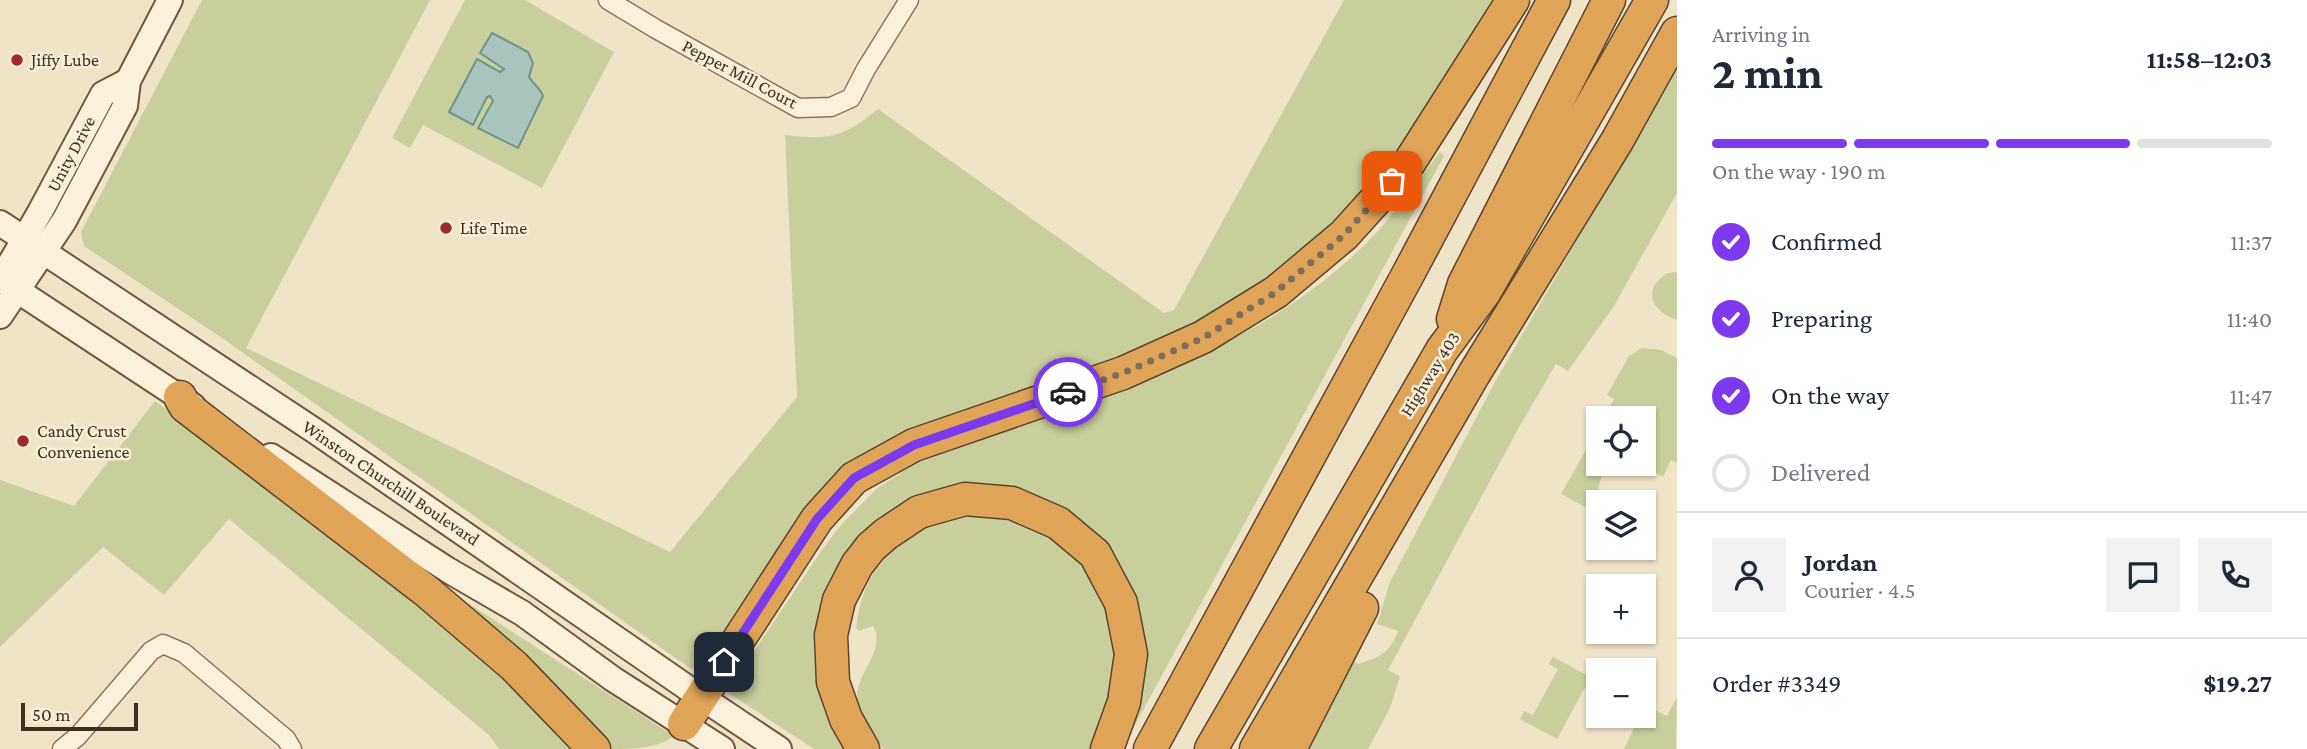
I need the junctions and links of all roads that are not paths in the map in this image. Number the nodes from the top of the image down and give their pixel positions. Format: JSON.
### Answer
{"nodes":[{"id":1,"x":170,"y":0,"type":"edge"},
{"id":2,"x":608,"y":0,"type":"edge"},
{"id":3,"x":909,"y":0,"type":"edge"},
{"id":4,"x":1513,"y":0,"type":"edge"},
{"id":5,"x":1554,"y":0,"type":"edge"},
{"id":6,"x":1609,"y":0,"type":"edge"},
{"id":7,"x":1652,"y":0,"type":"edge"},
{"id":8,"x":1677,"y":33,"type":"edge"},
{"id":9,"x":0,"y":222,"type":"edge"},
{"id":10,"x":35,"y":245,"type":"junction"},
{"id":11,"x":5,"y":283,"type":"edge"},
{"id":12,"x":0,"y":316,"type":"edge"},
{"id":13,"x":1442,"y":350,"type":"junction"},
{"id":14,"x":1474,"y":374,"type":"junction"},
{"id":15,"x":180,"y":397,"type":"junction"},
{"id":16,"x":701,"y":697,"type":"junction"},
{"id":17,"x":684,"y":724,"type":"junction"},
{"id":18,"x":62,"y":749,"type":"edge"},
{"id":19,"x":292,"y":749,"type":"edge"},
{"id":20,"x":594,"y":749,"type":"edge"},
{"id":21,"x":722,"y":749,"type":"edge"},
{"id":22,"x":779,"y":749,"type":"edge"},
{"id":23,"x":863,"y":749,"type":"edge"},
{"id":24,"x":1107,"y":749,"type":"edge"},
{"id":25,"x":1150,"y":749,"type":"edge"},
{"id":26,"x":1211,"y":749,"type":"edge"},
{"id":27,"x":1256,"y":749,"type":"edge"},
{"id":28,"x":1290,"y":749,"type":"edge"}],
"edges":[{"from":1,"to":10,"type":"main road","name":"Unity Drive"},
{"from":2,"to":3,"type":"street","name":"Pepper Mill Court"},
{"from":4,"to":16,"type":"highway"},
{"from":5,"to":25,"type":"highway"},
{"from":6,"to":13,"type":"highway"},
{"from":7,"to":13,"type":"highway","name":"Highway 403"},
{"from":8,"to":14,"type":"highway"},
{"from":9,"to":10,"type":"main road","name":"Winston Churchill Boulevard"},
{"from":10,"to":11,"type":"main road","name":"Unity Drive"},
{"from":10,"to":16,"type":"main road","name":"Winston Churchill Boulevard"},
{"from":11,"to":12,"type":"main road","name":"Unity Drive"},
{"from":11,"to":15,"type":"main road"},
{"from":13,"to":26,"type":"highway","name":"Highway 403"},
{"from":14,"to":27,"type":"highway"},
{"from":14,"to":28,"type":"highway"},
{"from":15,"to":17,"type":"main road"},
{"from":15,"to":20,"type":"highway"},
{"from":16,"to":17,"type":"highway"},
{"from":16,"to":22,"type":"main road","name":"Winston Churchill Boulevard"},
{"from":17,"to":21,"type":"main road"},
{"from":18,"to":19,"type":"street"},
{"from":23,"to":24,"type":"highway"}]}
